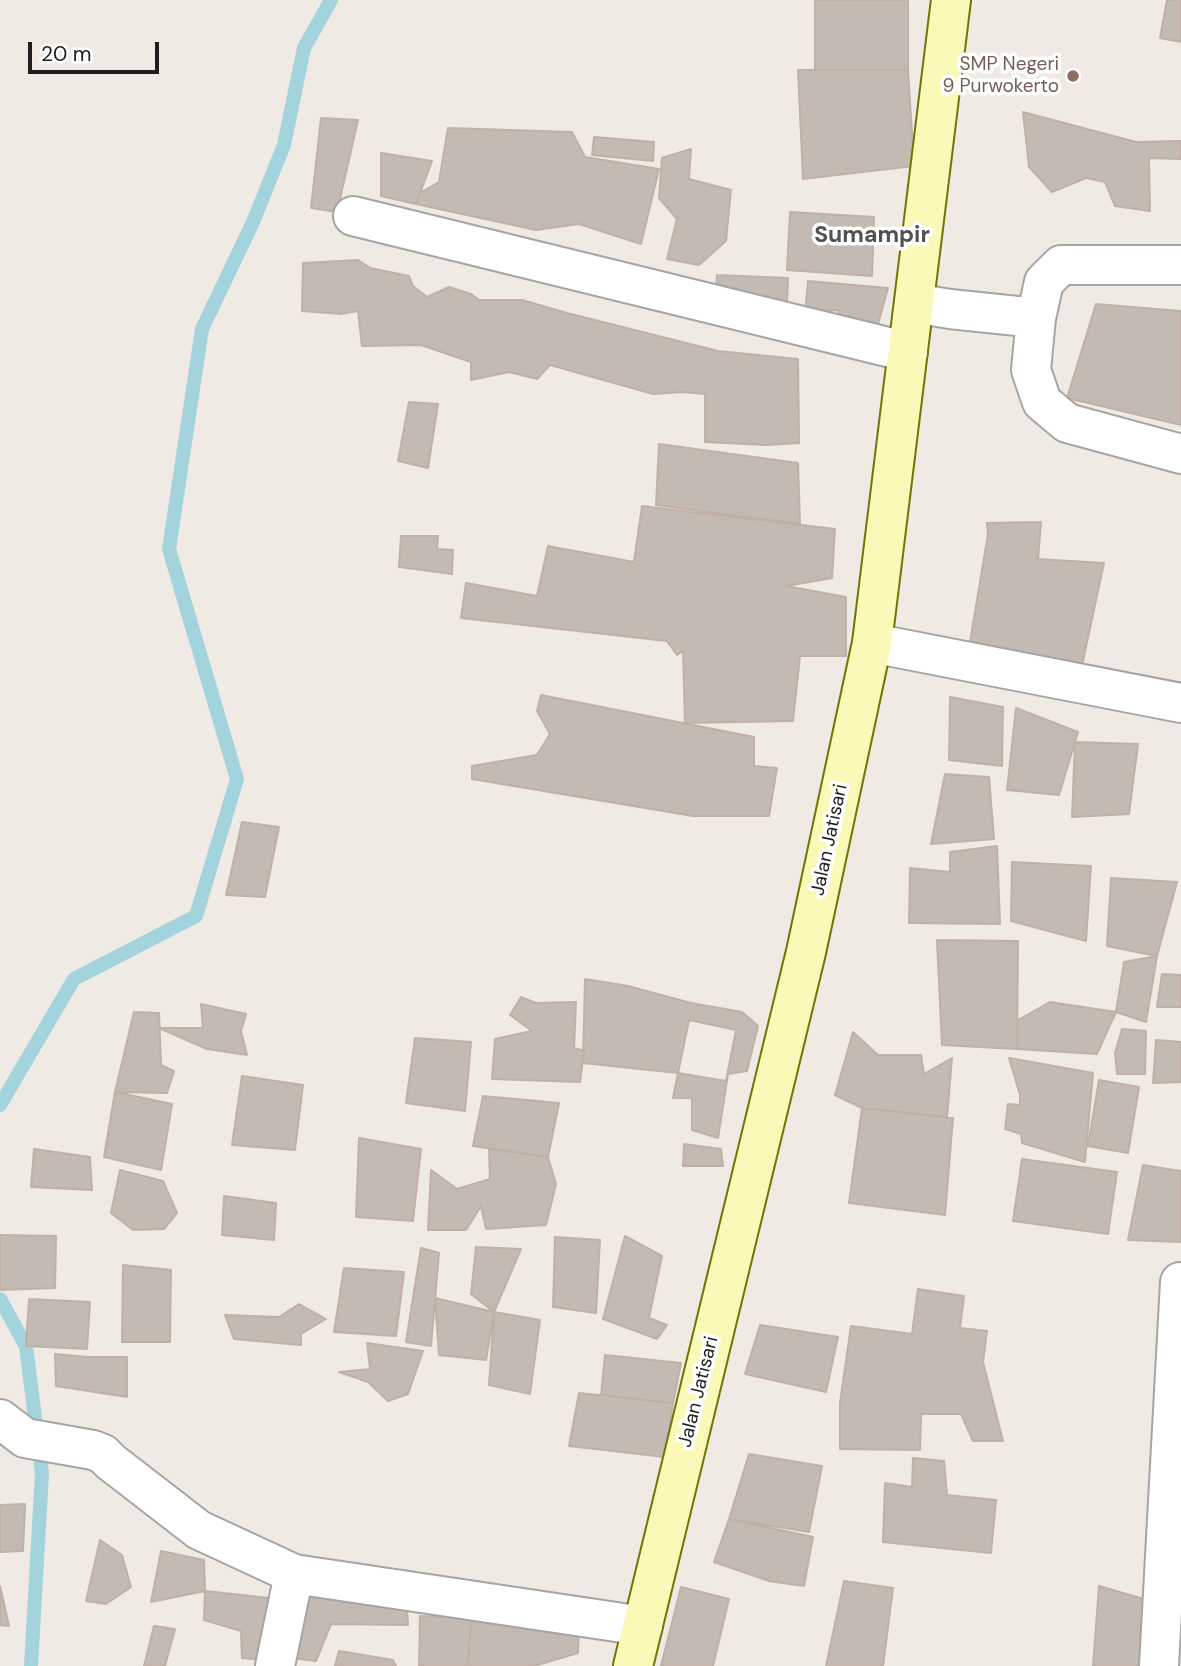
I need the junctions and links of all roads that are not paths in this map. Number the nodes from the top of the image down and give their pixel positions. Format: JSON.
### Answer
{"nodes":[{"id":1,"x":951,"y":0,"type":"edge"},
{"id":2,"x":354,"y":216,"type":"dead end"},
{"id":3,"x":1181,"y":265,"type":"edge"},
{"id":4,"x":914,"y":303,"type":"junction"},
{"id":5,"x":1036,"y":318,"type":"junction"},
{"id":6,"x":908,"y":352,"type":"junction"},
{"id":7,"x":1181,"y":454,"type":"edge"},
{"id":8,"x":873,"y":643,"type":"junction"},
{"id":9,"x":1181,"y":703,"type":"edge"},
{"id":10,"x":1180,"y":1282,"type":"edge"},
{"id":11,"x":12,"y":1428,"type":"edge"},
{"id":12,"x":294,"y":1574,"type":"junction"},
{"id":13,"x":643,"y":1626,"type":"junction"},
{"id":14,"x":275,"y":1666,"type":"edge"},
{"id":15,"x":633,"y":1666,"type":"edge"},
{"id":16,"x":1159,"y":1666,"type":"edge"}],
"edges":[{"from":1,"to":4,"type":"street","name":"Jalan Jatisari"},
{"from":2,"to":6,"type":"street"},
{"from":3,"to":5,"type":"street"},
{"from":4,"to":5,"type":"street"},
{"from":4,"to":6,"type":"street","name":"Jalan Jatisari"},
{"from":5,"to":7,"type":"street"},
{"from":6,"to":8,"type":"street","name":"Jalan Jatisari"},
{"from":8,"to":9,"type":"street"},
{"from":8,"to":13,"type":"street","name":"Jalan Jatisari"},
{"from":10,"to":16,"type":"street"},
{"from":11,"to":12,"type":"street"},
{"from":12,"to":13,"type":"street"},
{"from":12,"to":14,"type":"street"},
{"from":13,"to":15,"type":"street","name":"Jalan Jatisari"}]}
